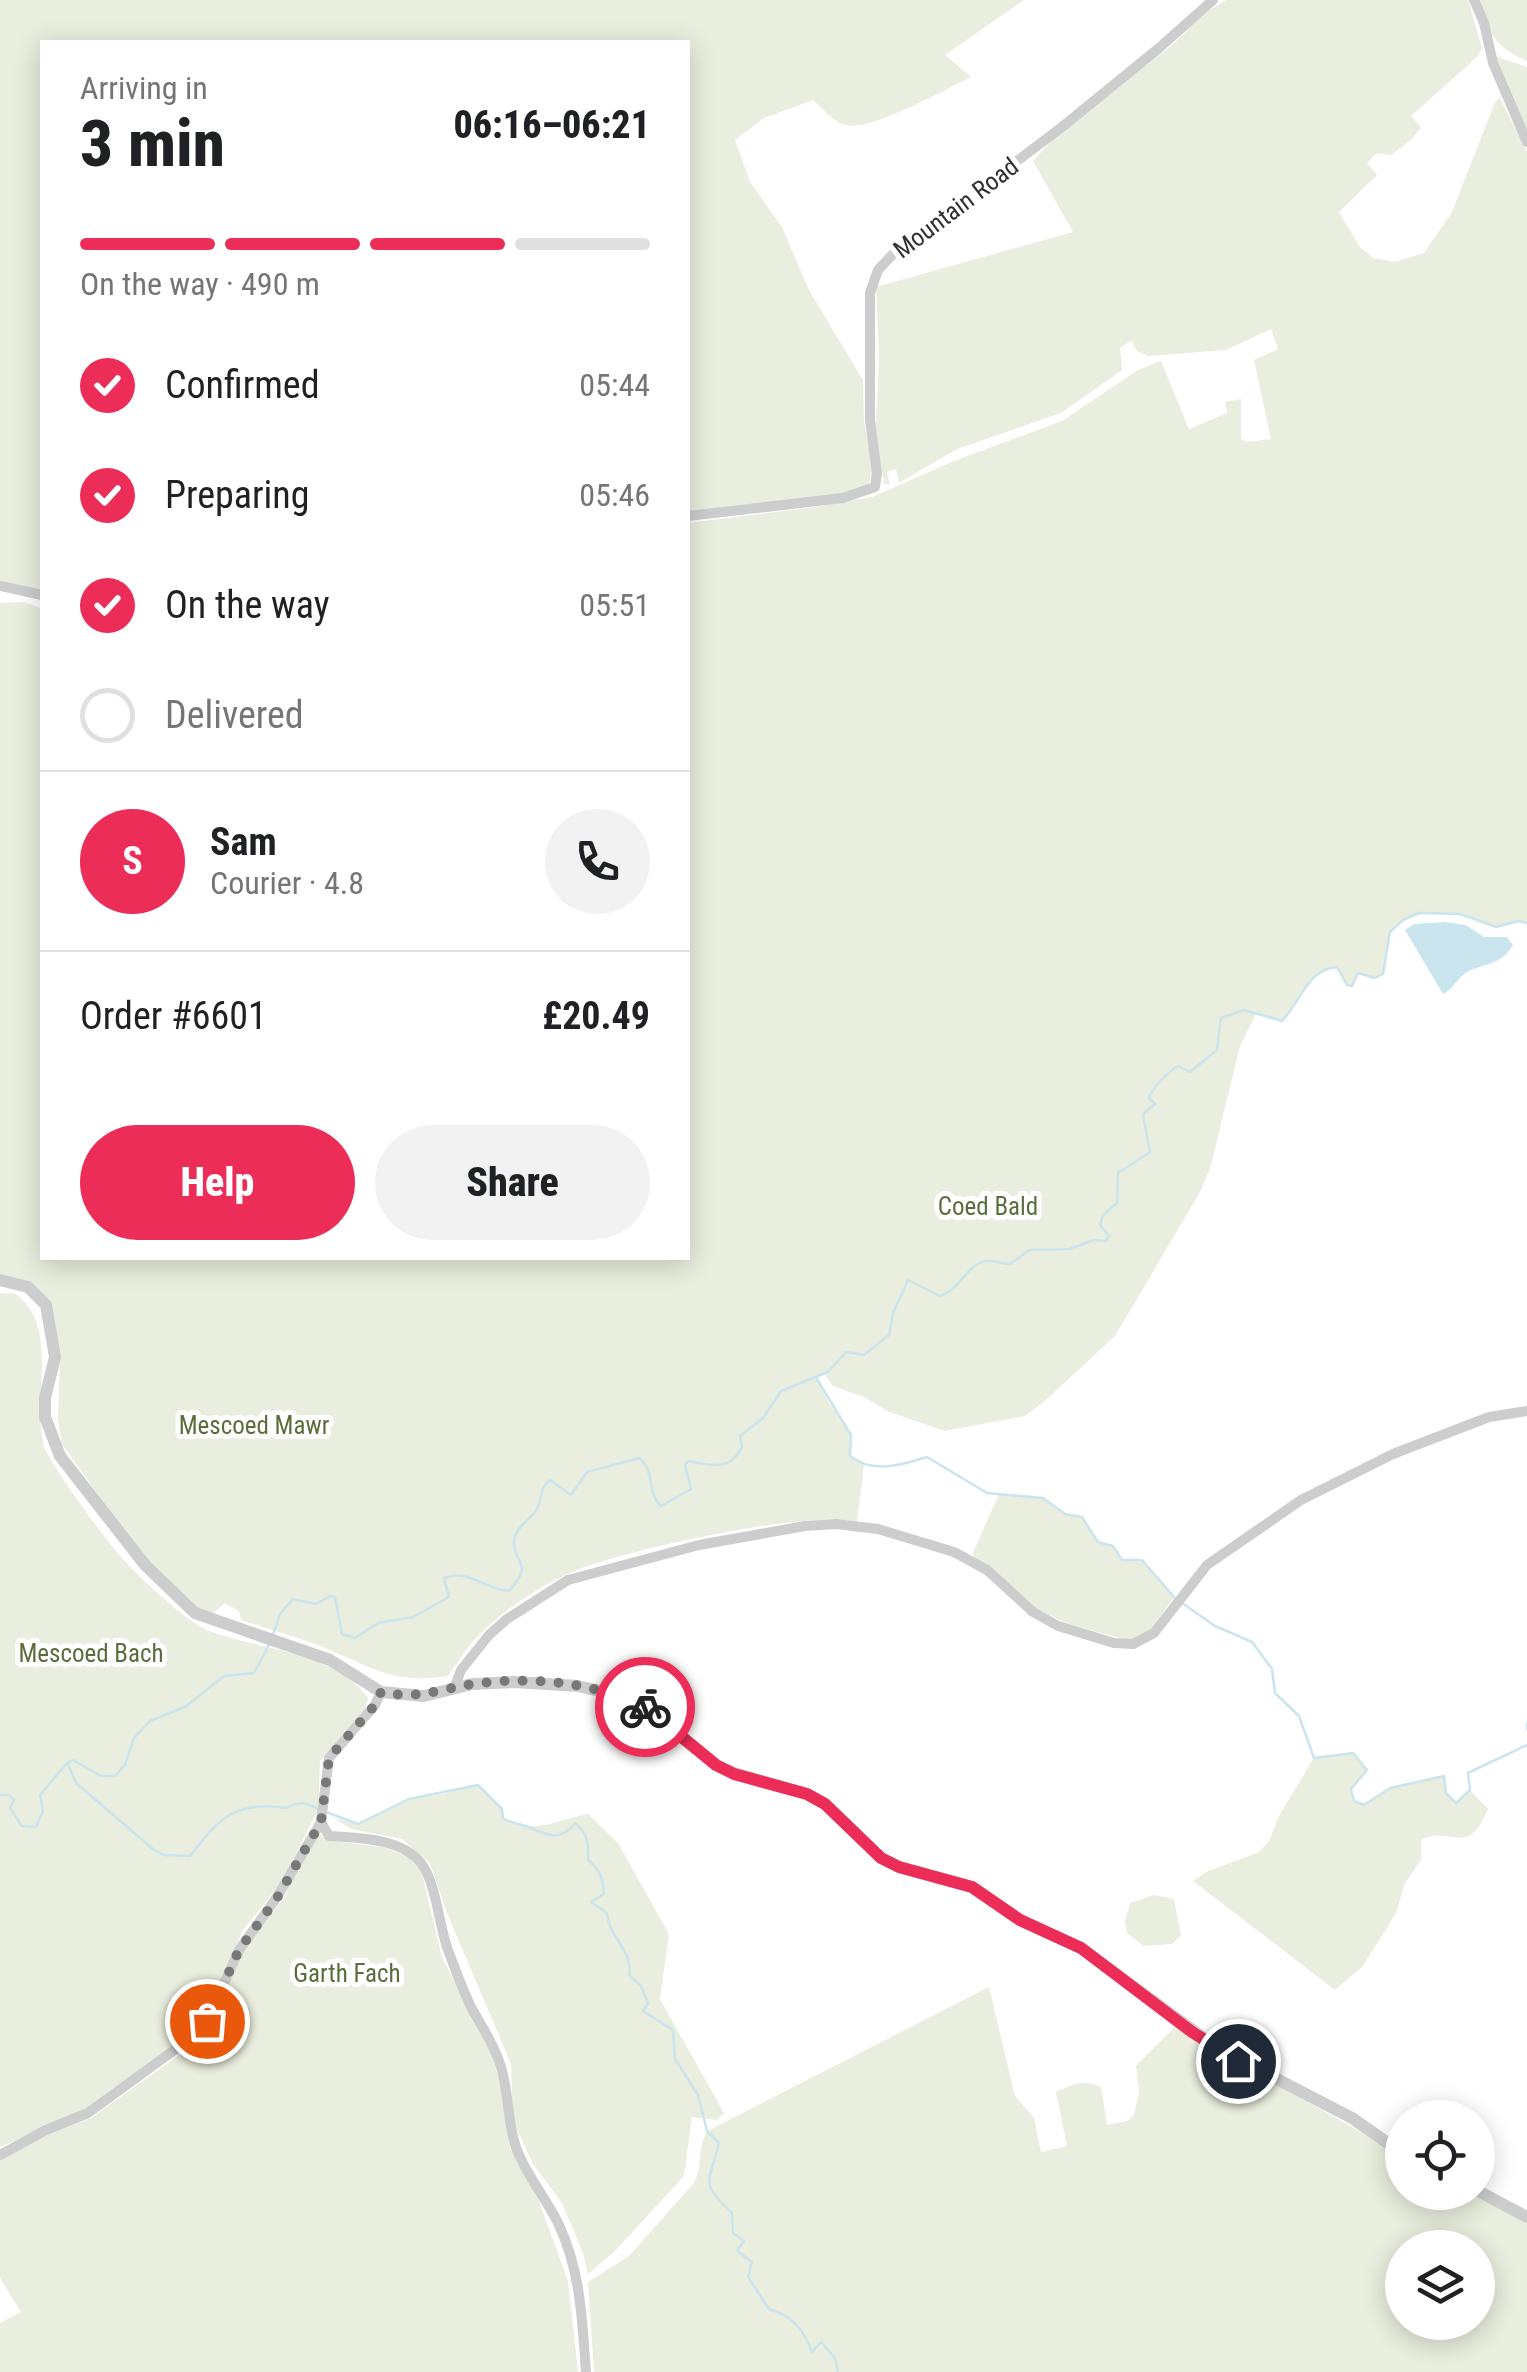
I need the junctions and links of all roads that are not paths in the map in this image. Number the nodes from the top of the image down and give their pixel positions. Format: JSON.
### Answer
{"nodes":[{"id":1,"x":1213,"y":0,"type":"edge"},
{"id":2,"x":1474,"y":0,"type":"edge"},
{"id":3,"x":1527,"y":142,"type":"edge"},
{"id":4,"x":690,"y":516,"type":"edge"},
{"id":5,"x":0,"y":586,"type":"edge"},
{"id":6,"x":40,"y":595,"type":"edge"},
{"id":7,"x":0,"y":1280,"type":"edge"},
{"id":8,"x":1527,"y":1411,"type":"edge"},
{"id":9,"x":454,"y":1689,"type":"junction"},
{"id":10,"x":381,"y":1692,"type":"junction"},
{"id":11,"x":321,"y":1822,"type":"junction"},
{"id":12,"x":1385,"y":2141,"type":"edge"},
{"id":13,"x":0,"y":2155,"type":"edge"},
{"id":14,"x":1495,"y":2200,"type":"edge"},
{"id":15,"x":1527,"y":2217,"type":"edge"},
{"id":16,"x":586,"y":2372,"type":"edge"}],
"edges":[{"from":1,"to":4,"type":"street","name":"Mountain Road"},
{"from":2,"to":3,"type":"street"},
{"from":5,"to":6,"type":"street"},
{"from":7,"to":10,"type":"street"},
{"from":8,"to":9,"type":"street"},
{"from":9,"to":10,"type":"street"},
{"from":9,"to":12,"type":"street"},
{"from":10,"to":11,"type":"street"},
{"from":11,"to":13,"type":"street"},
{"from":11,"to":16,"type":"street"},
{"from":14,"to":15,"type":"street"}]}
